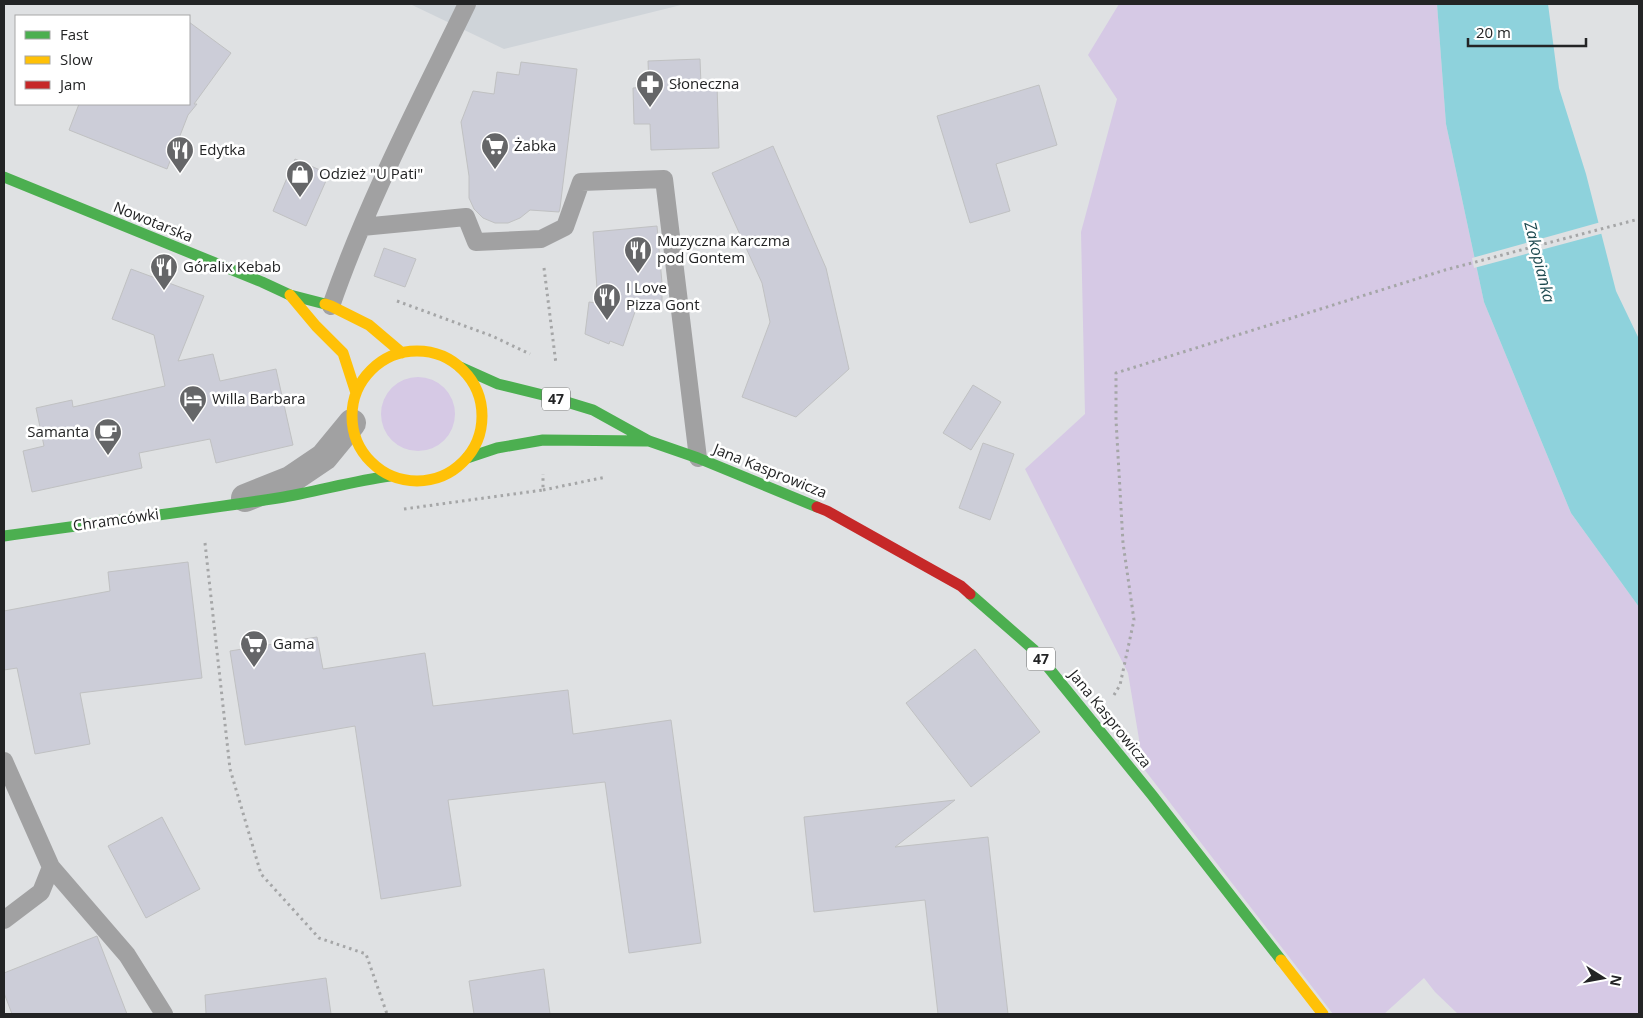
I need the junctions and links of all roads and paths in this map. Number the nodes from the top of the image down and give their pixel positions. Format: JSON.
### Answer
{"nodes":[{"id":1,"x":467,"y":4,"type":"edge"},
{"id":2,"x":4,"y":177,"type":"edge"},
{"id":3,"x":1639,"y":219,"type":"edge"},
{"id":4,"x":362,"y":227,"type":"junction"},
{"id":5,"x":541,"y":239,"type":"junction"},
{"id":6,"x":290,"y":295,"type":"junction"},
{"id":7,"x":394,"y":300,"type":"dead end"},
{"id":8,"x":331,"y":306,"type":"junction"},
{"id":9,"x":402,"y":353,"type":"junction"},
{"id":10,"x":532,"y":355,"type":"dead end"},
{"id":11,"x":548,"y":363,"type":"dead end"},
{"id":12,"x":460,"y":367,"type":"junction"},
{"id":13,"x":356,"y":393,"type":"junction"},
{"id":14,"x":352,"y":423,"type":"junction"},
{"id":15,"x":543,"y":440,"type":"junction"},
{"id":16,"x":649,"y":441,"type":"junction"},
{"id":17,"x":468,"y":458,"type":"junction"},
{"id":18,"x":698,"y":458,"type":"junction"},
{"id":19,"x":390,"y":476,"type":"junction"},
{"id":20,"x":613,"y":476,"type":"dead end"},
{"id":21,"x":543,"y":490,"type":"junction"},
{"id":22,"x":229,"y":504,"type":"junction"},
{"id":23,"x":398,"y":510,"type":"dead end"},
{"id":24,"x":4,"y":536,"type":"edge"},
{"id":25,"x":205,"y":537,"type":"dead end"},
{"id":26,"x":1098,"y":727,"type":"junction"},
{"id":27,"x":4,"y":762,"type":"edge"},
{"id":28,"x":51,"y":867,"type":"junction"},
{"id":29,"x":4,"y":920,"type":"edge"},
{"id":30,"x":164,"y":1014,"type":"edge"},
{"id":31,"x":387,"y":1014,"type":"edge"},
{"id":32,"x":1323,"y":1014,"type":"edge"}],
"edges":[{"from":1,"to":4,"type":"lane"},
{"from":2,"to":6,"type":"main road","name":"Nowotarska"},
{"from":3,"to":26,"type":"path"},
{"from":4,"to":5,"type":"lane"},
{"from":4,"to":8,"type":"lane"},
{"from":5,"to":11,"type":"path"},
{"from":5,"to":18,"type":"lane"},
{"from":6,"to":8,"type":"main road","name":"Nowotarska"},
{"from":6,"to":13,"type":"main road","name":"Nowotarska"},
{"from":7,"to":10,"type":"path"},
{"from":8,"to":9,"type":"main road","name":"Nowotarska"},
{"from":9,"to":12,"type":"main road","number":"47"},
{"from":9,"to":13,"type":"main road","number":"47"},
{"from":12,"to":16,"type":"main road","name":"Jana Kasprowicza","number":"47"},
{"from":12,"to":17,"type":"main road","number":"47"},
{"from":13,"to":14,"type":"main road","number":"47"},
{"from":14,"to":19,"type":"main road","number":"47"},
{"from":14,"to":22,"type":"street","name":"Chramcówki"},
{"from":15,"to":16,"type":"main road","name":"Jana Kasprowicza","number":"47"},
{"from":15,"to":17,"type":"main road","name":"Jana Kasprowicza","number":"47"},
{"from":15,"to":21,"type":"path"},
{"from":16,"to":18,"type":"main road","name":"Jana Kasprowicza","number":"47"},
{"from":17,"to":19,"type":"main road","number":"47"},
{"from":18,"to":26,"type":"main road","name":"Jana Kasprowicza","number":"47"},
{"from":19,"to":22,"type":"main road","name":"Chramcówki"},
{"from":20,"to":21,"type":"path"},
{"from":21,"to":23,"type":"path"},
{"from":22,"to":24,"type":"main road","name":"Chramcówki"},
{"from":25,"to":31,"type":"path"},
{"from":26,"to":32,"type":"main road","name":"Jana Kasprowicza","number":"47"},
{"from":27,"to":28,"type":"lane"},
{"from":28,"to":29,"type":"lane"},
{"from":28,"to":30,"type":"lane"}]}
